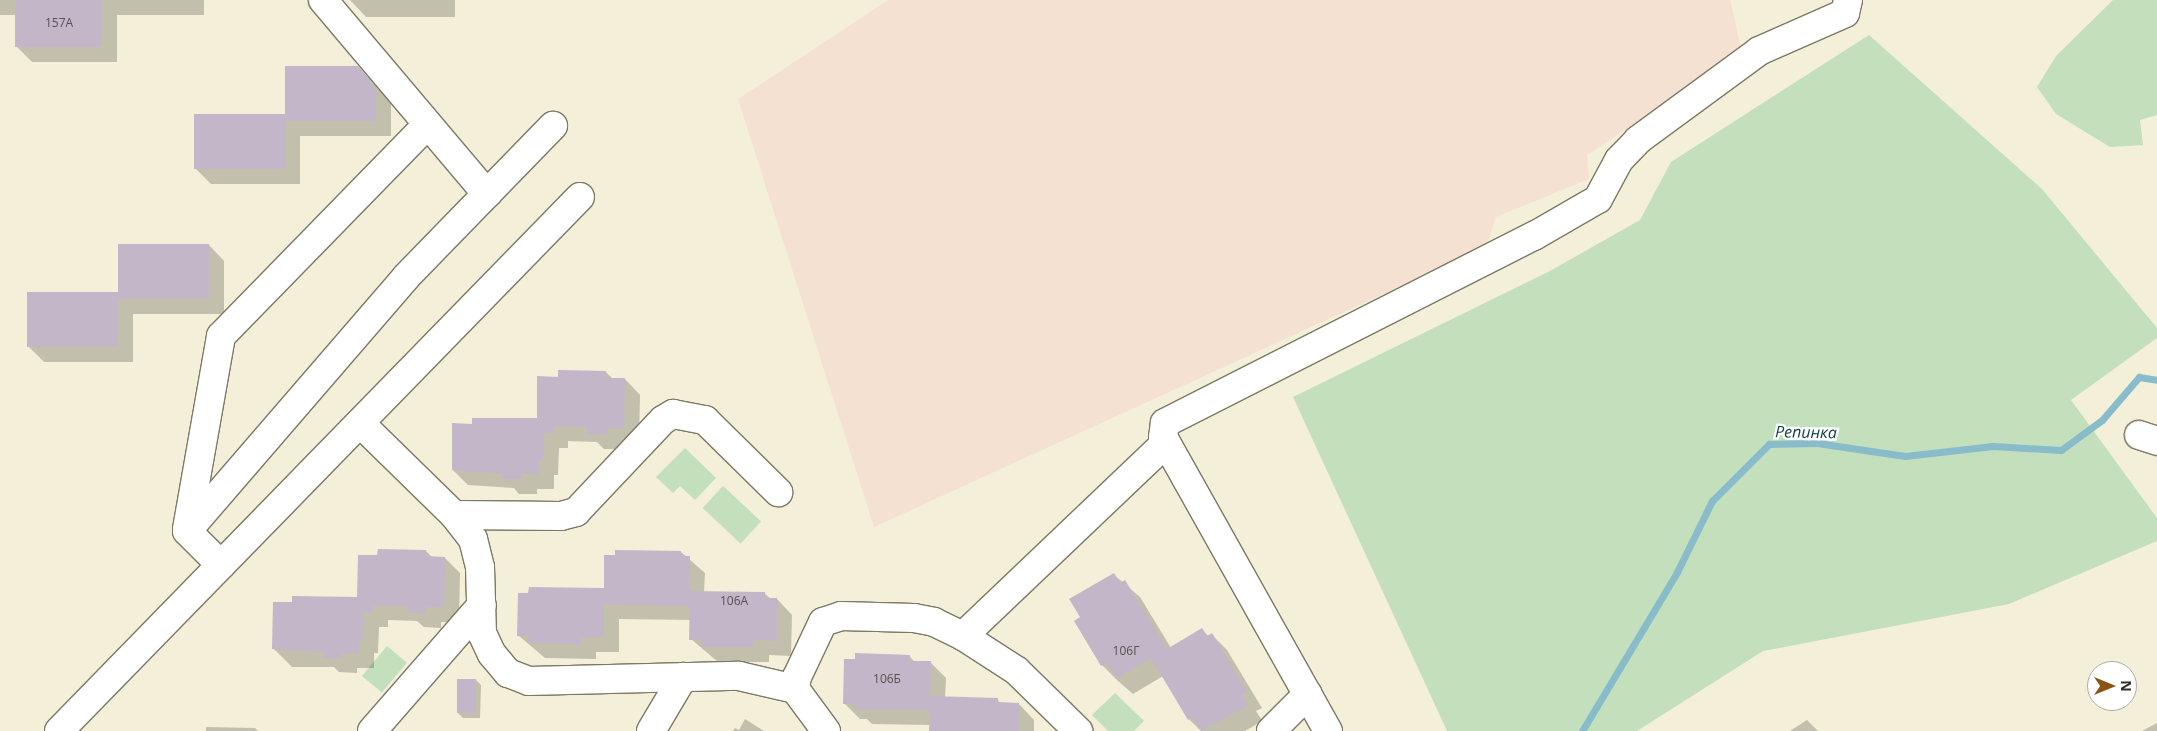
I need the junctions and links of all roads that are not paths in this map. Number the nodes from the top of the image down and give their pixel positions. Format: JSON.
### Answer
{"nodes":[{"id":1,"x":323,"y":0,"type":"edge"},
{"id":2,"x":1848,"y":0,"type":"edge"},
{"id":3,"x":428,"y":124,"type":"junction"},
{"id":4,"x":553,"y":126,"type":"dead end"},
{"id":5,"x":487,"y":194,"type":"junction"},
{"id":6,"x":580,"y":197,"type":"dead end"},
{"id":7,"x":360,"y":423,"type":"junction"},
{"id":8,"x":1166,"y":443,"type":"junction"},
{"id":9,"x":778,"y":492,"type":"dead end"},
{"id":10,"x":454,"y":515,"type":"junction"},
{"id":11,"x":187,"y":531,"type":"junction"},
{"id":12,"x":221,"y":565,"type":"junction"},
{"id":13,"x":482,"y":605,"type":"junction"},
{"id":14,"x":963,"y":636,"type":"junction"},
{"id":15,"x":683,"y":677,"type":"junction"},
{"id":16,"x":795,"y":689,"type":"junction"},
{"id":17,"x":1308,"y":694,"type":"junction"},
{"id":18,"x":60,"y":731,"type":"edge"},
{"id":19,"x":372,"y":731,"type":"edge"},
{"id":20,"x":650,"y":731,"type":"edge"},
{"id":21,"x":826,"y":731,"type":"edge"},
{"id":22,"x":1078,"y":731,"type":"edge"},
{"id":23,"x":1272,"y":731,"type":"edge"},
{"id":24,"x":1328,"y":731,"type":"edge"}],
"edges":[{"from":1,"to":3,"type":"lane"},
{"from":2,"to":8,"type":"lane"},
{"from":3,"to":5,"type":"lane"},
{"from":3,"to":11,"type":"lane"},
{"from":4,"to":5,"type":"lane"},
{"from":5,"to":11,"type":"lane"},
{"from":6,"to":7,"type":"lane"},
{"from":7,"to":10,"type":"lane"},
{"from":7,"to":12,"type":"lane"},
{"from":8,"to":14,"type":"lane"},
{"from":8,"to":17,"type":"lane"},
{"from":9,"to":10,"type":"lane"},
{"from":10,"to":13,"type":"lane"},
{"from":11,"to":12,"type":"lane"},
{"from":12,"to":18,"type":"lane"},
{"from":13,"to":15,"type":"lane"},
{"from":13,"to":19,"type":"lane"},
{"from":14,"to":16,"type":"lane"},
{"from":14,"to":22,"type":"lane"},
{"from":15,"to":16,"type":"lane"},
{"from":15,"to":20,"type":"lane"},
{"from":16,"to":21,"type":"lane"},
{"from":17,"to":23,"type":"lane"},
{"from":17,"to":24,"type":"lane"}]}
